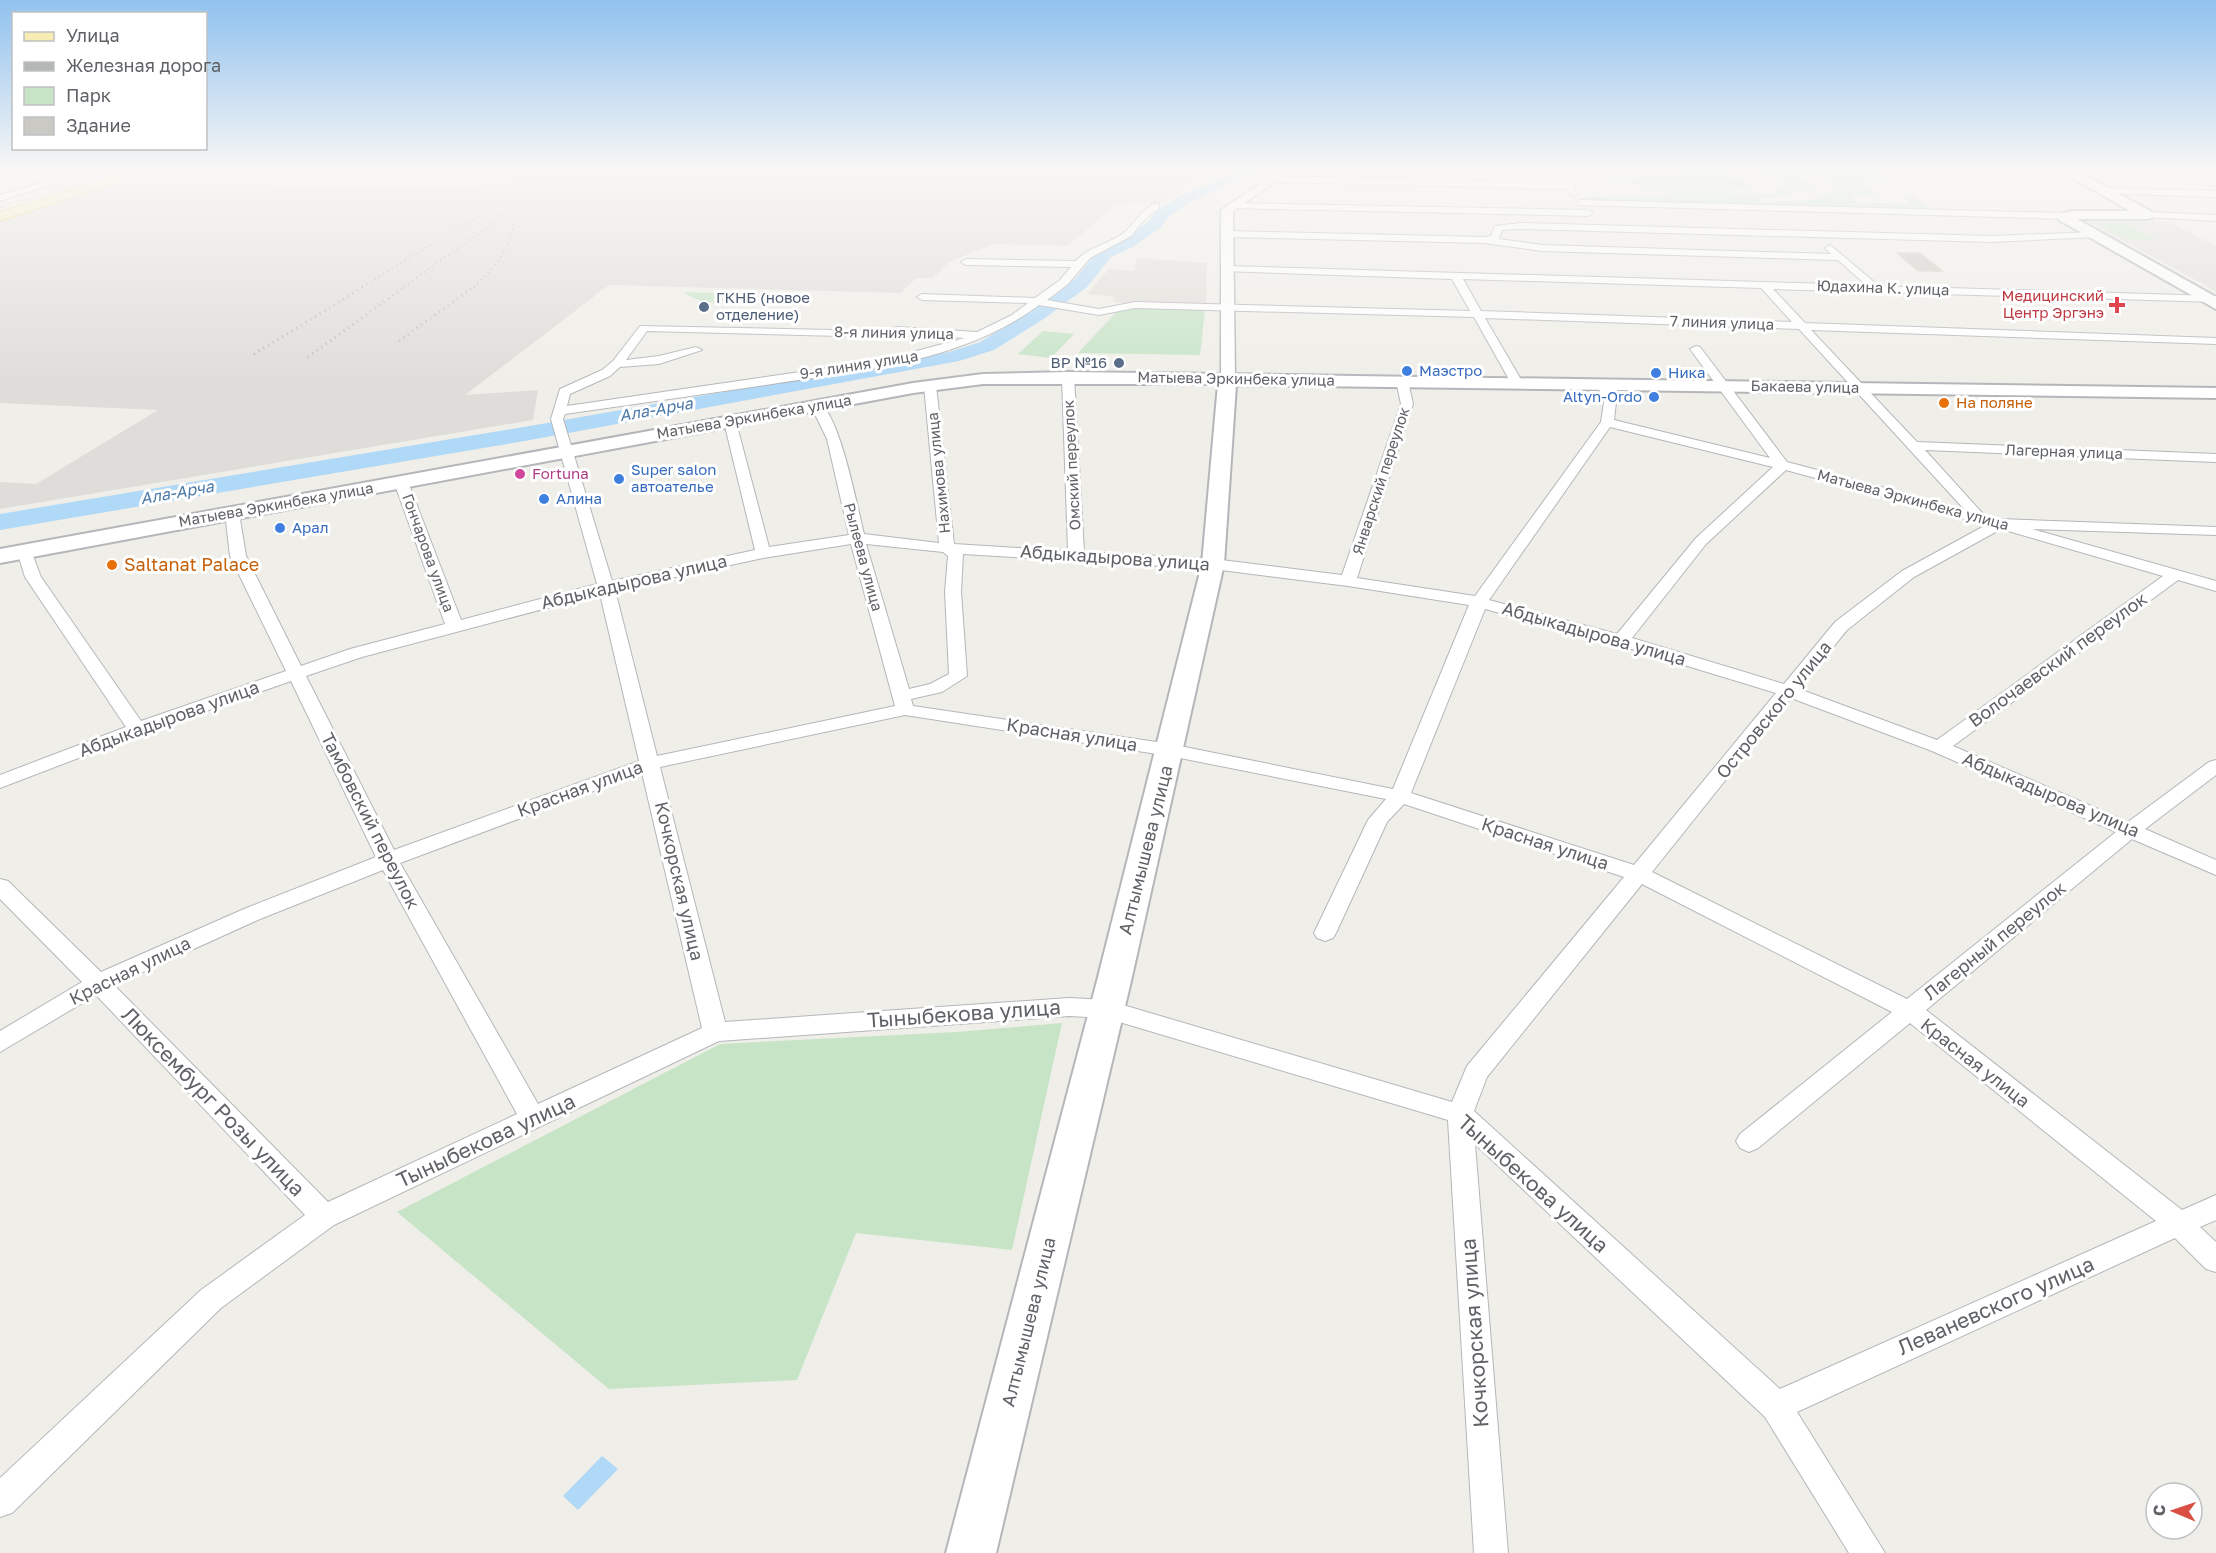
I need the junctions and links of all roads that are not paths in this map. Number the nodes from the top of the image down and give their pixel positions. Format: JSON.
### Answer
{"nodes":[{"id":1,"x":1116,"y":240,"type":"edge"},
{"id":2,"x":1226,"y":240,"type":"edge"},
{"id":3,"x":1487,"y":240,"type":"edge"},
{"id":4,"x":1607,"y":240,"type":"edge"},
{"id":5,"x":1823,"y":240,"type":"edge"},
{"id":6,"x":2105,"y":240,"type":"edge"},
{"id":7,"x":1613,"y":250,"type":"junction"},
{"id":8,"x":1839,"y":256,"type":"junction"},
{"id":9,"x":1619,"y":260,"type":"dead end"},
{"id":10,"x":966,"y":262,"type":"dead end"},
{"id":11,"x":1079,"y":264,"type":"junction"},
{"id":12,"x":1227,"y":269,"type":"junction"},
{"id":13,"x":1625,"y":271,"type":"dead end"},
{"id":14,"x":1456,"y":276,"type":"junction"},
{"id":15,"x":1631,"y":281,"type":"junction"},
{"id":16,"x":1763,"y":284,"type":"junction"},
{"id":17,"x":1875,"y":288,"type":"junction"},
{"id":18,"x":922,"y":297,"type":"dead end"},
{"id":19,"x":2212,"y":300,"type":"edge"},
{"id":20,"x":1037,"y":302,"type":"junction"},
{"id":21,"x":1227,"y":308,"type":"junction"},
{"id":22,"x":1476,"y":314,"type":"junction"},
{"id":23,"x":1802,"y":326,"type":"junction"},
{"id":24,"x":981,"y":336,"type":"junction"},
{"id":25,"x":2216,"y":340,"type":"edge"},
{"id":26,"x":1696,"y":349,"type":"dead end"},
{"id":27,"x":696,"y":350,"type":"dead end"},
{"id":28,"x":617,"y":364,"type":"junction"},
{"id":29,"x":1068,"y":377,"type":"junction"},
{"id":30,"x":1228,"y":378,"type":"junction"},
{"id":31,"x":1402,"y":381,"type":"junction"},
{"id":32,"x":1517,"y":383,"type":"junction"},
{"id":33,"x":1604,"y":384,"type":"junction"},
{"id":34,"x":930,"y":386,"type":"junction"},
{"id":35,"x":1726,"y":386,"type":"junction"},
{"id":36,"x":1859,"y":388,"type":"junction"},
{"id":37,"x":2216,"y":393,"type":"edge"},
{"id":38,"x":817,"y":406,"type":"junction"},
{"id":39,"x":558,"y":415,"type":"junction"},
{"id":40,"x":730,"y":422,"type":"junction"},
{"id":41,"x":1607,"y":422,"type":"junction"},
{"id":42,"x":565,"y":443,"type":"junction"},
{"id":43,"x":1913,"y":446,"type":"junction"},
{"id":44,"x":2216,"y":458,"type":"edge"},
{"id":45,"x":1783,"y":466,"type":"junction"},
{"id":46,"x":401,"y":482,"type":"junction"},
{"id":47,"x":232,"y":513,"type":"junction"},
{"id":48,"x":1978,"y":517,"type":"junction"},
{"id":49,"x":2001,"y":523,"type":"junction"},
{"id":50,"x":2216,"y":531,"type":"edge"},
{"id":51,"x":856,"y":538,"type":"junction"},
{"id":52,"x":947,"y":548,"type":"junction"},
{"id":53,"x":25,"y":551,"type":"junction"},
{"id":54,"x":764,"y":553,"type":"junction"},
{"id":55,"x":1076,"y":554,"type":"junction"},
{"id":56,"x":0,"y":555,"type":"edge"},
{"id":57,"x":1213,"y":564,"type":"junction"},
{"id":58,"x":2177,"y":573,"type":"junction"},
{"id":59,"x":1348,"y":580,"type":"junction"},
{"id":60,"x":2216,"y":586,"type":"edge"},
{"id":61,"x":606,"y":587,"type":"junction"},
{"id":62,"x":1479,"y":602,"type":"junction"},
{"id":63,"x":454,"y":625,"type":"junction"},
{"id":64,"x":1621,"y":640,"type":"junction"},
{"id":65,"x":296,"y":674,"type":"junction"},
{"id":66,"x":1788,"y":691,"type":"junction"},
{"id":67,"x":903,"y":703,"type":"junction"},
{"id":68,"x":137,"y":729,"type":"junction"},
{"id":69,"x":1939,"y":747,"type":"junction"},
{"id":70,"x":1170,"y":750,"type":"junction"},
{"id":71,"x":651,"y":763,"type":"junction"},
{"id":72,"x":2216,"y":766,"type":"edge"},
{"id":73,"x":0,"y":782,"type":"edge"},
{"id":74,"x":1400,"y":796,"type":"junction"},
{"id":75,"x":2132,"y":829,"type":"junction"},
{"id":76,"x":388,"y":860,"type":"junction"},
{"id":77,"x":2216,"y":868,"type":"edge"},
{"id":78,"x":1641,"y":875,"type":"junction"},
{"id":79,"x":0,"y":886,"type":"edge"},
{"id":80,"x":1325,"y":933,"type":"dead end"},
{"id":81,"x":98,"y":983,"type":"junction"},
{"id":82,"x":1106,"y":1010,"type":"junction"},
{"id":83,"x":1908,"y":1011,"type":"junction"},
{"id":84,"x":716,"y":1032,"type":"junction"},
{"id":85,"x":0,"y":1043,"type":"edge"},
{"id":86,"x":1460,"y":1114,"type":"junction"},
{"id":87,"x":533,"y":1119,"type":"junction"},
{"id":88,"x":1749,"y":1141,"type":"dead end"},
{"id":89,"x":2216,"y":1207,"type":"edge"},
{"id":90,"x":324,"y":1216,"type":"junction"},
{"id":91,"x":2178,"y":1223,"type":"junction"},
{"id":92,"x":2216,"y":1260,"type":"edge"},
{"id":93,"x":1776,"y":1406,"type":"junction"},
{"id":94,"x":0,"y":1501,"type":"edge"},
{"id":95,"x":971,"y":1553,"type":"edge"},
{"id":96,"x":1491,"y":1553,"type":"edge"},
{"id":97,"x":1868,"y":1553,"type":"edge"}],
"edges":[{"from":1,"to":11,"type":"street","name":"9-я линия улица"},
{"from":2,"to":12,"type":"street","name":"Алтымышева улица"},
{"from":3,"to":7,"type":"street"},
{"from":4,"to":7,"type":"street"},
{"from":5,"to":8,"type":"street"},
{"from":6,"to":19,"type":"main road"},
{"from":7,"to":8,"type":"street"},
{"from":7,"to":9,"type":"street"},
{"from":8,"to":17,"type":"street"},
{"from":10,"to":11,"type":"street"},
{"from":11,"to":20,"type":"street","name":"9-я линия улица"},
{"from":12,"to":14,"type":"street","name":"Юдахина К. улица"},
{"from":12,"to":21,"type":"street","name":"Алтымышева улица"},
{"from":13,"to":15,"type":"street"},
{"from":14,"to":15,"type":"street","name":"Юдахина К. улица"},
{"from":14,"to":22,"type":"street"},
{"from":15,"to":16,"type":"street","name":"Юдахина К. улица"},
{"from":16,"to":17,"type":"street","name":"Юдахина К. улица"},
{"from":16,"to":23,"type":"street"},
{"from":17,"to":19,"type":"street","name":"Юдахина К. улица"},
{"from":18,"to":20,"type":"street","name":"7 линия улица"},
{"from":20,"to":21,"type":"street","name":"7 линия улица"},
{"from":20,"to":24,"type":"street","name":"9-я линия улица"},
{"from":21,"to":22,"type":"street","name":"7 линия улица"},
{"from":21,"to":30,"type":"street","name":"Алтымышева улица"},
{"from":22,"to":23,"type":"street","name":"7 линия улица"},
{"from":22,"to":32,"type":"street"},
{"from":23,"to":25,"type":"street","name":"7 линия улица"},
{"from":23,"to":36,"type":"street"},
{"from":24,"to":28,"type":"street","name":"8-я линия улица"},
{"from":24,"to":39,"type":"street","name":"9-я линия улица"},
{"from":26,"to":35,"type":"street"},
{"from":27,"to":28,"type":"street"},
{"from":28,"to":39,"type":"street","name":"8-я линия улица"},
{"from":29,"to":30,"type":"main road","name":"Матыева Эркинбека улица"},
{"from":29,"to":34,"type":"main road","name":"Матыева Эркинбека улица"},
{"from":29,"to":55,"type":"street","name":"Омский переулок"},
{"from":30,"to":31,"type":"main road","name":"Матыева Эркинбека улица"},
{"from":30,"to":57,"type":"main road","name":"Алтымышева улица"},
{"from":31,"to":32,"type":"main road","name":"Матыева Эркинбека улица"},
{"from":31,"to":59,"type":"street","name":"Январский переулок"},
{"from":32,"to":33,"type":"main road","name":"Бакаева улица"},
{"from":33,"to":35,"type":"main road","name":"Бакаева улица"},
{"from":33,"to":41,"type":"street"},
{"from":34,"to":38,"type":"main road","name":"Матыева Эркинбека улица"},
{"from":34,"to":52,"type":"street","name":"Нахимова улица"},
{"from":35,"to":36,"type":"main road","name":"Бакаева улица"},
{"from":35,"to":45,"type":"street"},
{"from":36,"to":37,"type":"main road","name":"Бакаева улица"},
{"from":36,"to":43,"type":"street"},
{"from":38,"to":40,"type":"main road","name":"Матыева Эркинбека улица"},
{"from":38,"to":51,"type":"street","name":"Рылеева улица"},
{"from":39,"to":42,"type":"street"},
{"from":40,"to":42,"type":"main road","name":"Матыева Эркинбека улица"},
{"from":40,"to":54,"type":"street"},
{"from":41,"to":45,"type":"street","name":"Матыева Эркинбека улица"},
{"from":41,"to":62,"type":"street"},
{"from":42,"to":46,"type":"main road","name":"Матыева Эркинбека улица"},
{"from":42,"to":61,"type":"street","name":"Кочкорская улица"},
{"from":43,"to":44,"type":"street","name":"Лагерная улица"},
{"from":43,"to":48,"type":"street"},
{"from":45,"to":48,"type":"street","name":"Матыева Эркинбека улица"},
{"from":45,"to":64,"type":"street"},
{"from":46,"to":47,"type":"main road","name":"Матыева Эркинбека улица"},
{"from":46,"to":63,"type":"street","name":"Гончарова улица"},
{"from":47,"to":53,"type":"main road","name":"Матыева Эркинбека улица"},
{"from":47,"to":65,"type":"street","name":"Тамбовский переулок"},
{"from":48,"to":49,"type":"street","name":"Матыева Эркинбека улица"},
{"from":49,"to":50,"type":"street"},
{"from":49,"to":58,"type":"street","name":"Матыева Эркинбека улица"},
{"from":49,"to":66,"type":"street","name":"Островского улица"},
{"from":51,"to":52,"type":"street","name":"Абдыкадырова улица"},
{"from":51,"to":54,"type":"street","name":"Абдыкадырова улица"},
{"from":51,"to":67,"type":"street","name":"Рылеева улица"},
{"from":52,"to":55,"type":"street","name":"Абдыкадырова улица"},
{"from":52,"to":67,"type":"street","name":"Нахимова улица"},
{"from":53,"to":56,"type":"main road","name":"Матыева Эркинбека улица"},
{"from":53,"to":68,"type":"street"},
{"from":54,"to":61,"type":"street","name":"Абдыкадырова улица"},
{"from":55,"to":57,"type":"street","name":"Абдыкадырова улица"},
{"from":57,"to":59,"type":"street","name":"Абдыкадырова улица"},
{"from":57,"to":70,"type":"main road","name":"Алтымышева улица"},
{"from":58,"to":60,"type":"street","name":"Матыева Эркинбека улица"},
{"from":58,"to":69,"type":"street","name":"Волочаевский переулок"},
{"from":59,"to":62,"type":"street","name":"Абдыкадырова улица"},
{"from":61,"to":63,"type":"street","name":"Абдыкадырова улица"},
{"from":61,"to":71,"type":"street","name":"Кочкорская улица"},
{"from":62,"to":64,"type":"street","name":"Абдыкадырова улица"},
{"from":62,"to":74,"type":"street"},
{"from":63,"to":65,"type":"street","name":"Абдыкадырова улица"},
{"from":64,"to":66,"type":"street","name":"Абдыкадырова улица"},
{"from":65,"to":68,"type":"street","name":"Абдыкадырова улица"},
{"from":65,"to":76,"type":"street","name":"Тамбовский переулок"},
{"from":66,"to":69,"type":"street","name":"Абдыкадырова улица"},
{"from":66,"to":78,"type":"street","name":"Островского улица"},
{"from":67,"to":70,"type":"street","name":"Красная улица"},
{"from":67,"to":71,"type":"street","name":"Красная улица"},
{"from":68,"to":73,"type":"street","name":"Абдыкадырова улица"},
{"from":69,"to":75,"type":"street","name":"Абдыкадырова улица"},
{"from":70,"to":74,"type":"street","name":"Красная улица"},
{"from":70,"to":82,"type":"main road","name":"Алтымышева улица"},
{"from":71,"to":76,"type":"street","name":"Красная улица"},
{"from":71,"to":84,"type":"street","name":"Кочкорская улица"},
{"from":72,"to":75,"type":"street","name":"Лагерный переулок"},
{"from":74,"to":78,"type":"street","name":"Красная улица"},
{"from":74,"to":80,"type":"street"},
{"from":75,"to":77,"type":"street","name":"Абдыкадырова улица"},
{"from":75,"to":83,"type":"street","name":"Лагерный переулок"},
{"from":76,"to":81,"type":"street","name":"Красная улица"},
{"from":76,"to":87,"type":"street","name":"Тамбовский переулок"},
{"from":78,"to":83,"type":"street","name":"Красная улица"},
{"from":78,"to":86,"type":"street","name":"Островского улица"},
{"from":79,"to":81,"type":"street","name":"Люксембург Розы улица"},
{"from":81,"to":85,"type":"street","name":"Красная улица"},
{"from":81,"to":90,"type":"street","name":"Люксембург Розы улица"},
{"from":82,"to":84,"type":"street","name":"Тыныбекова улица"},
{"from":82,"to":86,"type":"street","name":"Тыныбекова улица"},
{"from":82,"to":95,"type":"main road","name":"Алтымышева улица"},
{"from":83,"to":88,"type":"street","name":"Лагерный переулок"},
{"from":83,"to":91,"type":"street","name":"Красная улица"},
{"from":84,"to":87,"type":"street","name":"Тыныбекова улица"},
{"from":86,"to":93,"type":"street","name":"Тыныбекова улица"},
{"from":86,"to":96,"type":"street","name":"Кочкорская улица"},
{"from":87,"to":90,"type":"street","name":"Тыныбекова улица"},
{"from":89,"to":91,"type":"street","name":"Леваневского улица"},
{"from":90,"to":94,"type":"street","name":"Тыныбекова улица"},
{"from":91,"to":92,"type":"street","name":"Красная улица"},
{"from":91,"to":93,"type":"street","name":"Леваневского улица"},
{"from":93,"to":97,"type":"street","name":"Тыныбекова улица"}]}
